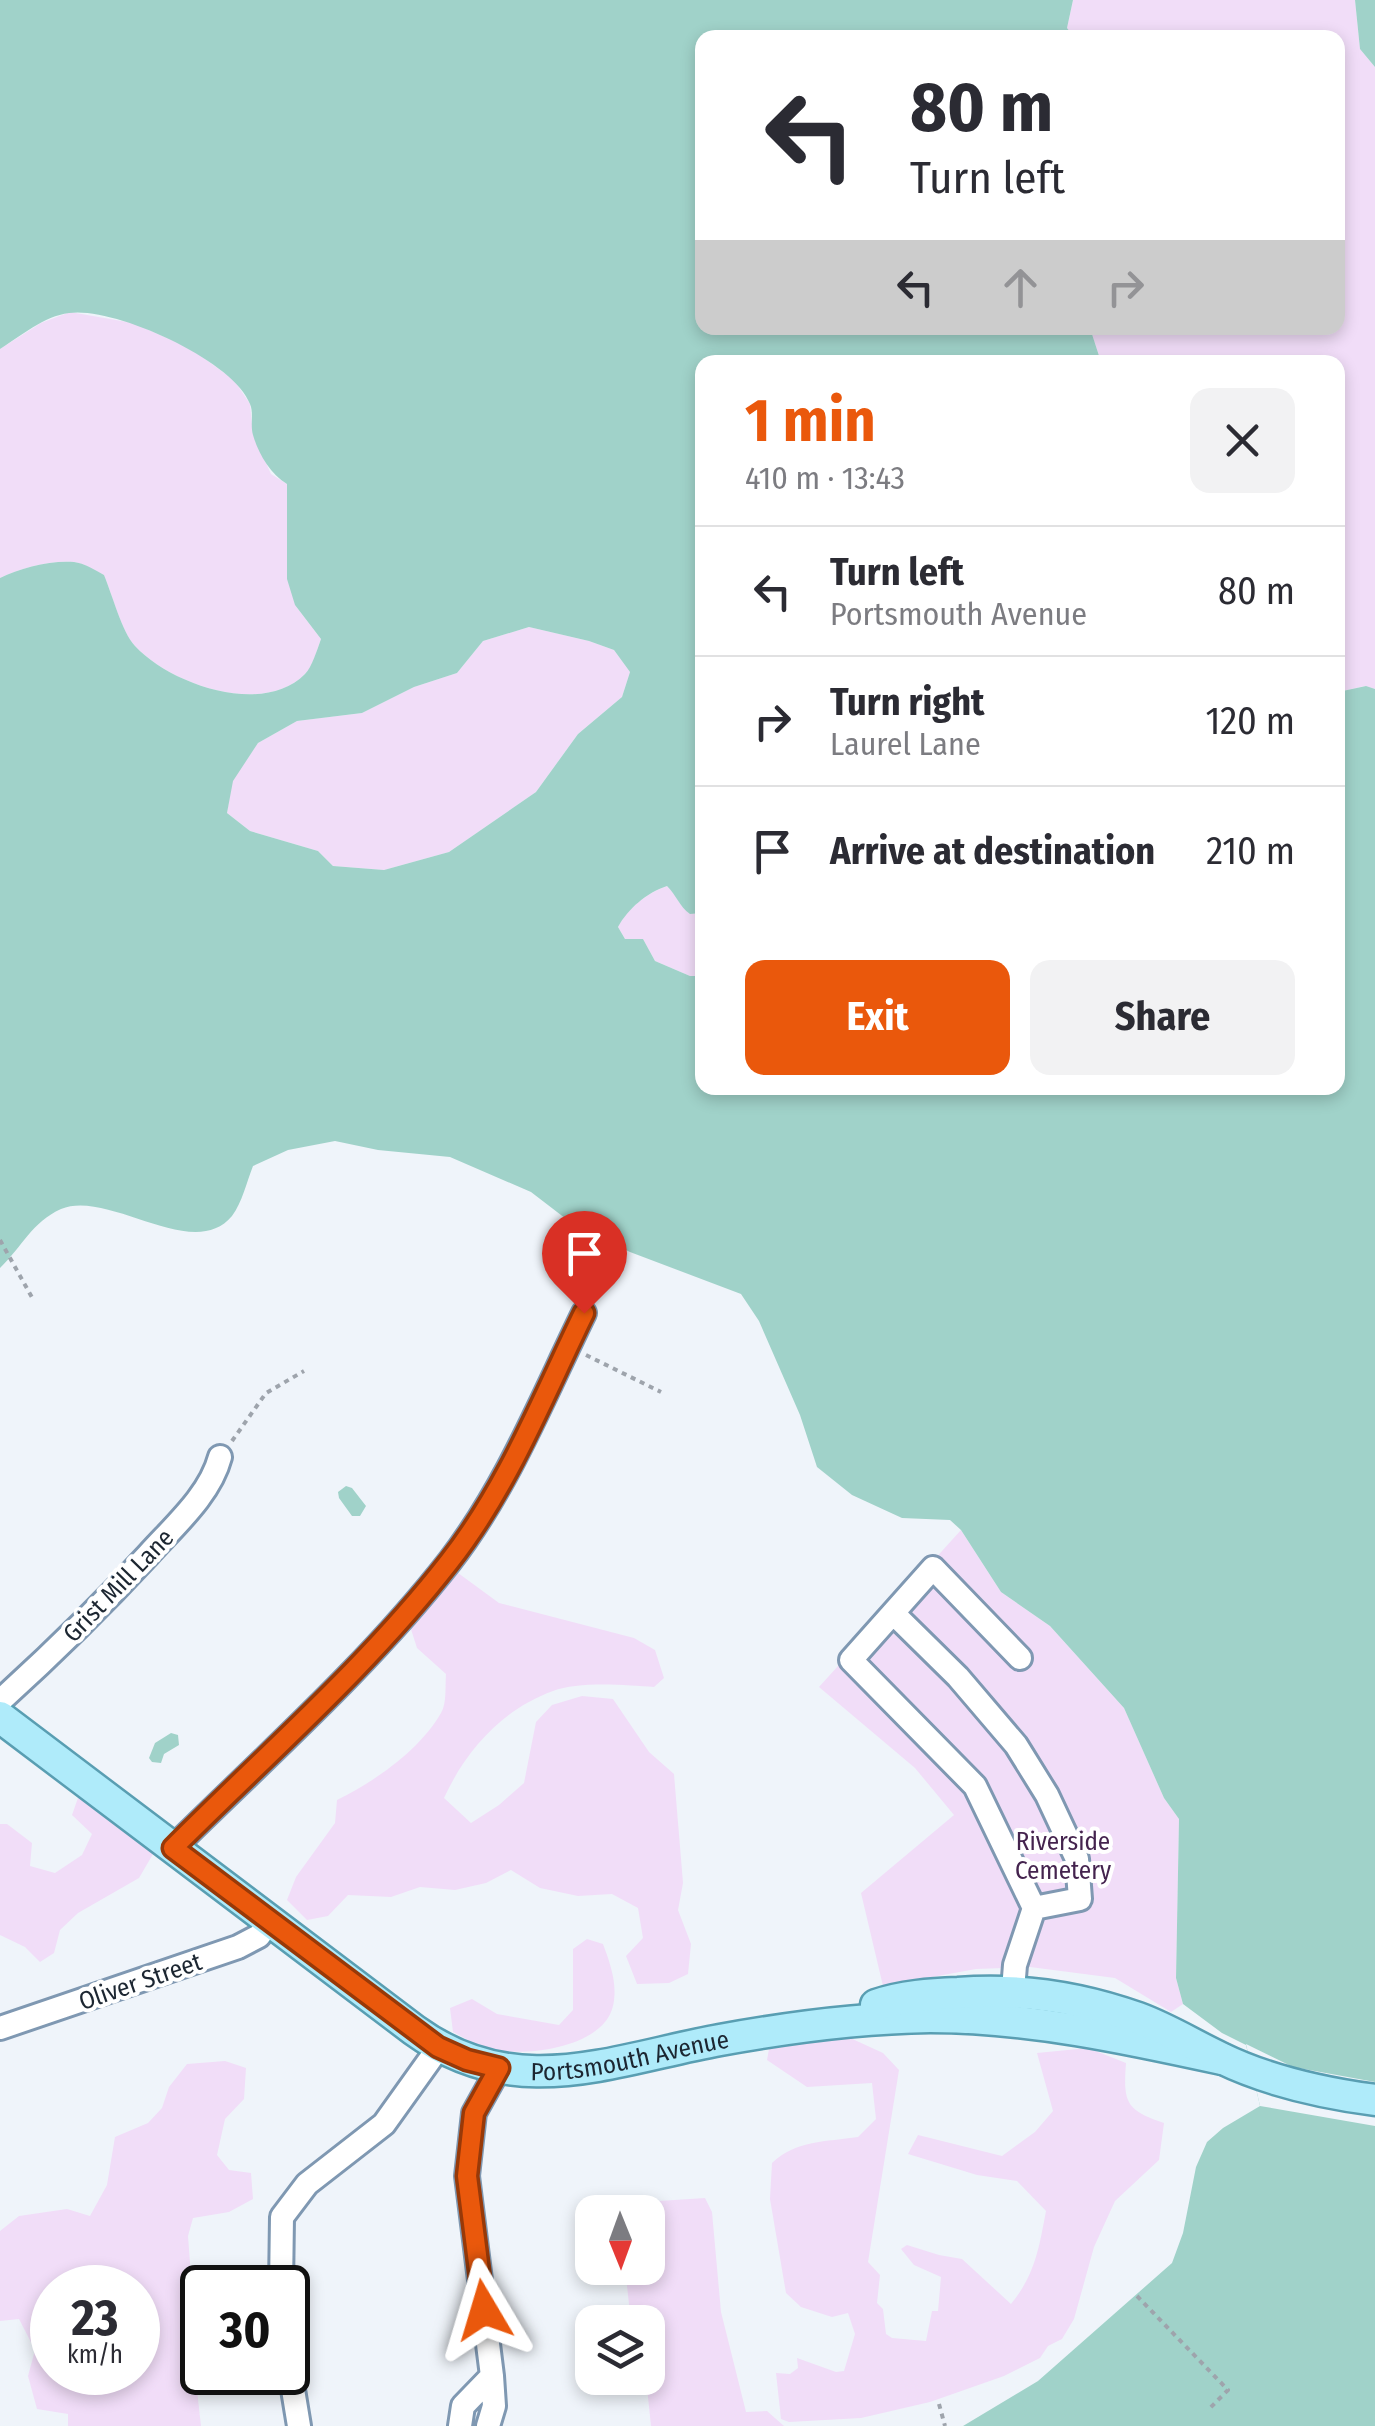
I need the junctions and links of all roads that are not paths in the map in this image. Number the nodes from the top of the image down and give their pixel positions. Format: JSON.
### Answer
{"nodes":[{"id":1,"x":584,"y":1313,"type":"road end"},
{"id":2,"x":220,"y":1457,"type":"road end"},
{"id":3,"x":893,"y":1613,"type":"junction"},
{"id":4,"x":1020,"y":1658,"type":"dead end"},
{"id":5,"x":0,"y":1700,"type":"edge"},
{"id":6,"x":0,"y":1716,"type":"edge"},
{"id":7,"x":173,"y":1848,"type":"junction"},
{"id":8,"x":1034,"y":1908,"type":"junction"},
{"id":9,"x":271,"y":1920,"type":"junction"},
{"id":10,"x":1013,"y":1990,"type":"junction"},
{"id":11,"x":830,"y":2021,"type":"junction"},
{"id":12,"x":0,"y":2028,"type":"edge"},
{"id":13,"x":438,"y":2047,"type":"junction"},
{"id":14,"x":1222,"y":2059,"type":"junction"},
{"id":15,"x":499,"y":2068,"type":"junction"},
{"id":16,"x":1375,"y":2100,"type":"edge"},
{"id":17,"x":281,"y":2265,"type":"edge"},
{"id":18,"x":492,"y":2376,"type":"junction"},
{"id":19,"x":293,"y":2395,"type":"edge"},
{"id":20,"x":298,"y":2426,"type":"edge"},
{"id":21,"x":460,"y":2426,"type":"edge"},
{"id":22,"x":488,"y":2426,"type":"edge"}],
"edges":[{"from":1,"to":7,"type":"street"},
{"from":2,"to":5,"type":"street","name":"Grist Mill Lane"},
{"from":3,"to":4,"type":"street"},
{"from":3,"to":8,"type":"street"},
{"from":3,"to":8,"type":"street"},
{"from":6,"to":7,"type":"main road","name":"Portsmouth Avenue"},
{"from":7,"to":9,"type":"main road","name":"Portsmouth Avenue"},
{"from":8,"to":10,"type":"street"},
{"from":9,"to":12,"type":"street","name":"Oliver Street"},
{"from":9,"to":13,"type":"main road","name":"Portsmouth Avenue"},
{"from":10,"to":11,"type":"main road","name":"Portsmouth Avenue"},
{"from":10,"to":14,"type":"main road","name":"Portsmouth Avenue"},
{"from":11,"to":14,"type":"main road","name":"Portsmouth Avenue"},
{"from":11,"to":15,"type":"main road","name":"Portsmouth Avenue"},
{"from":13,"to":15,"type":"main road","name":"Portsmouth Avenue"},
{"from":13,"to":17,"type":"street"},
{"from":14,"to":16,"type":"main road","name":"Portsmouth Avenue"},
{"from":15,"to":18,"type":"street"},
{"from":18,"to":21,"type":"street"},
{"from":18,"to":22,"type":"street"},
{"from":19,"to":20,"type":"street"}]}
